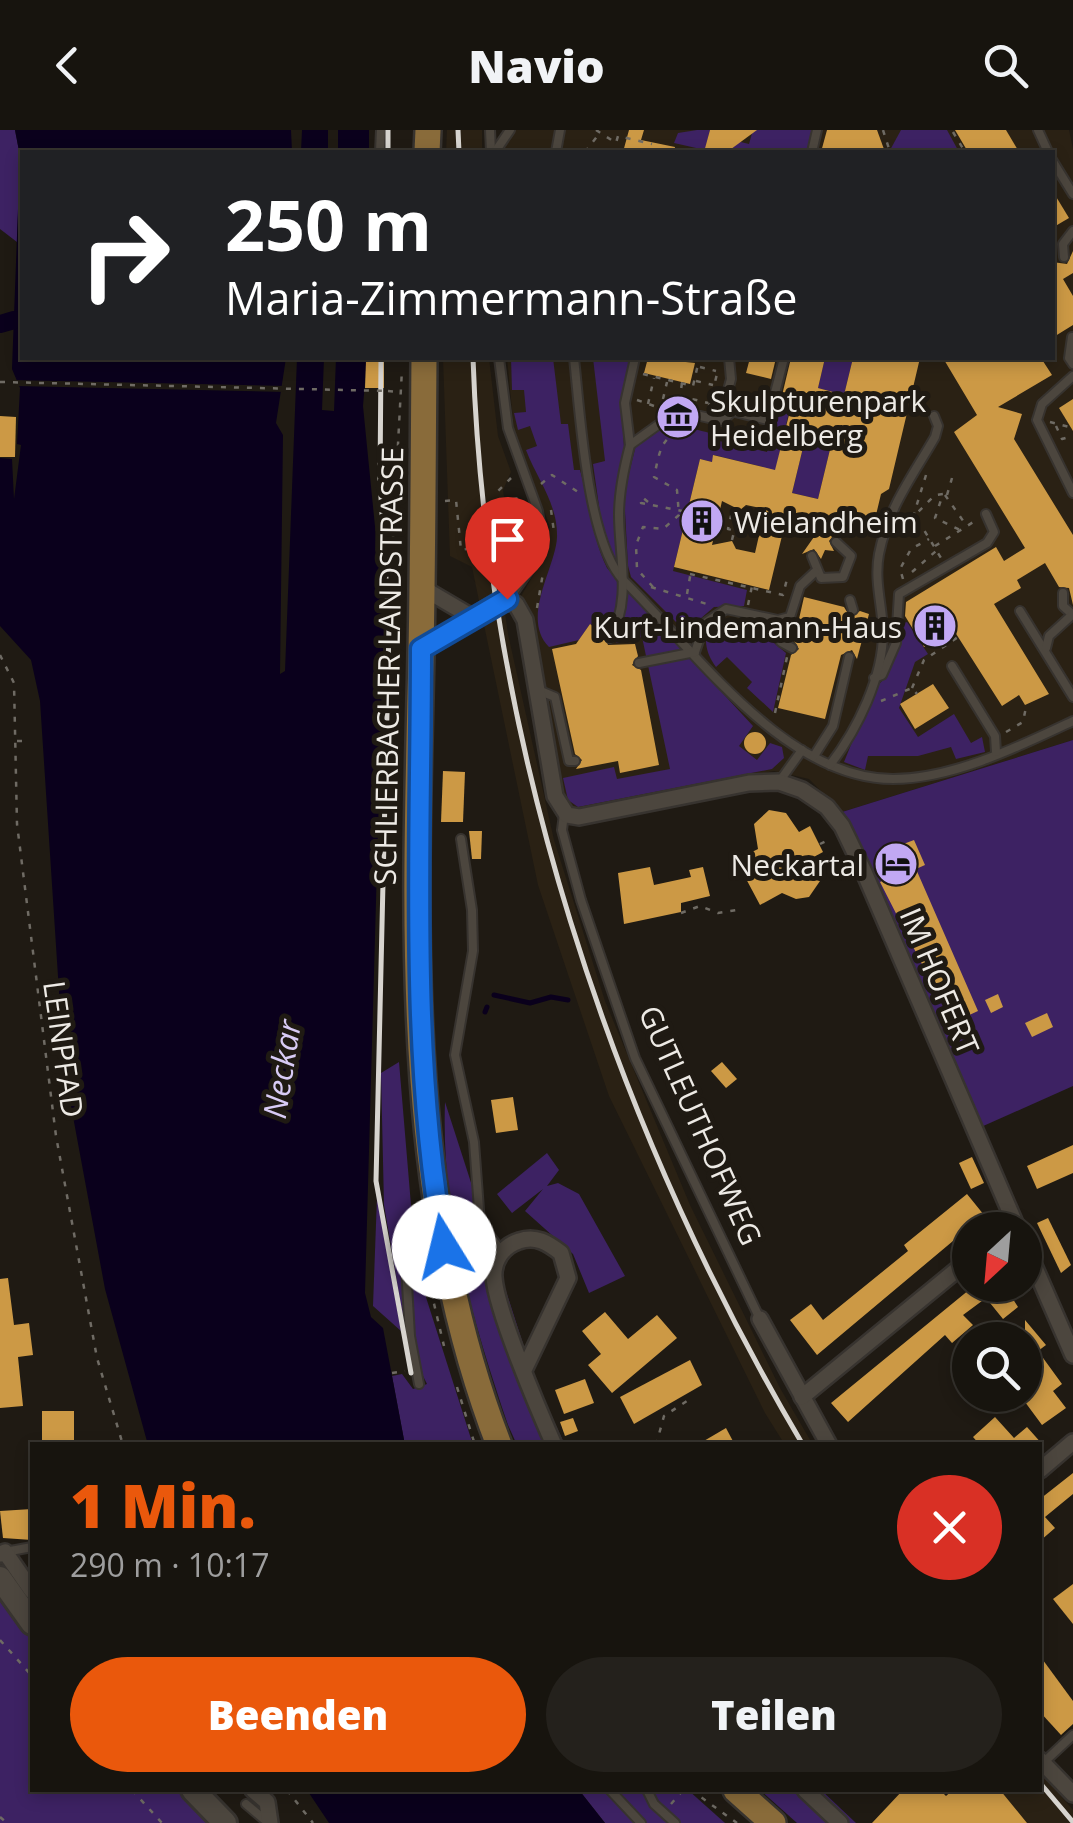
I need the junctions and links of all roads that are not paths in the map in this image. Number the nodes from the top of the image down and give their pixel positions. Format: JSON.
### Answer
{"nodes":[{"id":1,"x":510,"y":130,"type":"edge"},
{"id":2,"x":495,"y":150,"type":"edge"},
{"id":3,"x":1055,"y":165,"type":"edge"},
{"id":4,"x":1073,"y":194,"type":"edge"},
{"id":5,"x":1073,"y":231,"type":"edge"},
{"id":6,"x":1064,"y":257,"type":"dead end"},
{"id":7,"x":1072,"y":338,"type":"edge"},
{"id":8,"x":424,"y":360,"type":"edge"},
{"id":9,"x":499,"y":360,"type":"edge"},
{"id":10,"x":574,"y":360,"type":"edge"},
{"id":11,"x":635,"y":360,"type":"edge"},
{"id":12,"x":729,"y":360,"type":"edge"},
{"id":13,"x":783,"y":360,"type":"edge"},
{"id":14,"x":1073,"y":364,"type":"edge"},
{"id":15,"x":1073,"y":376,"type":"edge"},
{"id":16,"x":733,"y":411,"type":"junction"},
{"id":17,"x":934,"y":416,"type":"dead end"},
{"id":18,"x":630,"y":445,"type":"junction"},
{"id":19,"x":1073,"y":492,"type":"edge"},
{"id":20,"x":986,"y":514,"type":"road end"},
{"id":21,"x":836,"y":542,"type":"dead end"},
{"id":22,"x":812,"y":556,"type":"dead end"},
{"id":23,"x":815,"y":572,"type":"junction"},
{"id":24,"x":628,"y":585,"type":"junction"},
{"id":25,"x":410,"y":590,"type":"junction"},
{"id":26,"x":1063,"y":593,"type":"dead end"},
{"id":27,"x":510,"y":599,"type":"junction"},
{"id":28,"x":1020,"y":611,"type":"dead end"},
{"id":29,"x":1072,"y":615,"type":"edge"},
{"id":30,"x":472,"y":617,"type":"junction"},
{"id":31,"x":778,"y":620,"type":"junction"},
{"id":32,"x":610,"y":638,"type":"dead end"},
{"id":33,"x":791,"y":648,"type":"road end"},
{"id":34,"x":1046,"y":648,"type":"junction"},
{"id":35,"x":421,"y":649,"type":"junction"},
{"id":36,"x":695,"y":652,"type":"junction"},
{"id":37,"x":849,"y":657,"type":"dead end"},
{"id":38,"x":639,"y":663,"type":"dead end"},
{"id":39,"x":952,"y":666,"type":"dead end"},
{"id":40,"x":874,"y":678,"type":"junction"},
{"id":41,"x":535,"y":690,"type":"junction"},
{"id":42,"x":1073,"y":698,"type":"edge"},
{"id":43,"x":1073,"y":720,"type":"edge"},
{"id":44,"x":802,"y":750,"type":"junction"},
{"id":45,"x":996,"y":752,"type":"junction"},
{"id":46,"x":814,"y":756,"type":"junction"},
{"id":47,"x":574,"y":760,"type":"dead end"},
{"id":48,"x":830,"y":764,"type":"junction"},
{"id":49,"x":779,"y":782,"type":"junction"},
{"id":50,"x":564,"y":814,"type":"junction"},
{"id":51,"x":461,"y":839,"type":"dead end"},
{"id":52,"x":437,"y":1209,"type":"junction"},
{"id":53,"x":1007,"y":1212,"type":"edge"},
{"id":54,"x":502,"y":1252,"type":"junction"},
{"id":55,"x":952,"y":1274,"type":"edge"},
{"id":56,"x":1042,"y":1284,"type":"edge"},
{"id":57,"x":760,"y":1318,"type":"joint"},
{"id":58,"x":1073,"y":1356,"type":"edge"},
{"id":59,"x":524,"y":1370,"type":"junction"},
{"id":60,"x":419,"y":1384,"type":"dead end"},
{"id":61,"x":802,"y":1397,"type":"junction"},
{"id":62,"x":499,"y":1442,"type":"edge"},
{"id":63,"x":553,"y":1442,"type":"edge"},
{"id":64,"x":827,"y":1442,"type":"edge"},
{"id":65,"x":1073,"y":1442,"type":"edge"},
{"id":66,"x":1042,"y":1468,"type":"edge"},
{"id":67,"x":30,"y":1548,"type":"edge"},
{"id":68,"x":2,"y":1553,"type":"edge"},
{"id":69,"x":0,"y":1578,"type":"edge"},
{"id":70,"x":30,"y":1589,"type":"edge"},
{"id":71,"x":30,"y":1619,"type":"edge"},
{"id":72,"x":1073,"y":1735,"type":"edge"},
{"id":73,"x":1042,"y":1761,"type":"edge"},
{"id":74,"x":1042,"y":1763,"type":"edge"},
{"id":75,"x":195,"y":1792,"type":"edge"},
{"id":76,"x":612,"y":1792,"type":"edge"},
{"id":77,"x":649,"y":1792,"type":"edge"},
{"id":78,"x":738,"y":1792,"type":"edge"},
{"id":79,"x":807,"y":1792,"type":"edge"},
{"id":80,"x":1073,"y":1794,"type":"edge"},
{"id":81,"x":249,"y":1797,"type":"edge"},
{"id":82,"x":226,"y":1823,"type":"edge"},
{"id":83,"x":269,"y":1823,"type":"edge"},
{"id":84,"x":641,"y":1823,"type":"edge"},
{"id":85,"x":676,"y":1823,"type":"edge"},
{"id":86,"x":773,"y":1823,"type":"edge"},
{"id":87,"x":840,"y":1823,"type":"edge"}],
"edges":[{"from":1,"to":2,"type":"lane"},
{"from":3,"to":4,"type":"lane"},
{"from":5,"to":6,"type":"lane"},
{"from":7,"to":14,"type":"lane"},
{"from":8,"to":25,"type":"main road","name":"SCHLIERBACHER LANDSTRASSE"},
{"from":9,"to":27,"type":"lane"},
{"from":10,"to":24,"type":"lane"},
{"from":11,"to":18,"type":"lane"},
{"from":12,"to":16,"type":"lane"},
{"from":13,"to":16,"type":"lane"},
{"from":15,"to":19,"type":"lane"},
{"from":16,"to":18,"type":"lane"},
{"from":17,"to":40,"type":"lane"},
{"from":18,"to":24,"type":"lane"},
{"from":20,"to":40,"type":"lane"},
{"from":21,"to":23,"type":"lane"},
{"from":22,"to":23,"type":"lane"},
{"from":23,"to":31,"type":"lane"},
{"from":24,"to":32,"type":"lane"},
{"from":24,"to":36,"type":"lane"},
{"from":25,"to":30,"type":"street"},
{"from":25,"to":35,"type":"main road","name":"SCHLIERBACHER LANDSTRASSE"},
{"from":26,"to":29,"type":"lane"},
{"from":27,"to":30,"type":"street"},
{"from":27,"to":41,"type":"street"},
{"from":28,"to":34,"type":"lane"},
{"from":29,"to":34,"type":"lane"},
{"from":30,"to":35,"type":"street"},
{"from":31,"to":33,"type":"lane"},
{"from":31,"to":36,"type":"lane"},
{"from":34,"to":42,"type":"lane"},
{"from":35,"to":52,"type":"main road","name":"SCHLIERBACHER LANDSTRASSE"},
{"from":36,"to":38,"type":"lane"},
{"from":36,"to":44,"type":"lane"},
{"from":37,"to":46,"type":"lane"},
{"from":39,"to":45,"type":"lane"},
{"from":40,"to":48,"type":"lane"},
{"from":41,"to":47,"type":"lane"},
{"from":41,"to":50,"type":"street"},
{"from":43,"to":45,"type":"lane"},
{"from":44,"to":46,"type":"lane"},
{"from":44,"to":49,"type":"lane"},
{"from":45,"to":48,"type":"lane"},
{"from":46,"to":48,"type":"lane"},
{"from":49,"to":50,"type":"street"},
{"from":49,"to":53,"type":"street","name":"IM HOFERT"},
{"from":50,"to":57,"type":"lane","name":"GUTLEUTHOFWEG"},
{"from":51,"to":54,"type":"lane"},
{"from":52,"to":60,"type":"lane"},
{"from":52,"to":62,"type":"main road","name":"SCHLIERBACHER LANDSTRASSE"},
{"from":54,"to":59,"type":"street"},
{"from":54,"to":59,"type":"street"},
{"from":55,"to":61,"type":"street"},
{"from":56,"to":58,"type":"street"},
{"from":57,"to":61,"type":"street","name":"GUTLEUTHOFWEG"},
{"from":59,"to":63,"type":"street"},
{"from":61,"to":64,"type":"street","name":"GUTLEUTHOFWEG"},
{"from":65,"to":66,"type":"street"},
{"from":67,"to":68,"type":"lane"},
{"from":68,"to":70,"type":"street"},
{"from":69,"to":71,"type":"main road"},
{"from":72,"to":73,"type":"lane"},
{"from":74,"to":80,"type":"street"},
{"from":75,"to":82,"type":"main road"},
{"from":76,"to":84,"type":"lane"},
{"from":77,"to":85,"type":"lane"},
{"from":78,"to":86,"type":"main road"},
{"from":79,"to":87,"type":"street"},
{"from":81,"to":83,"type":"street"}]}
